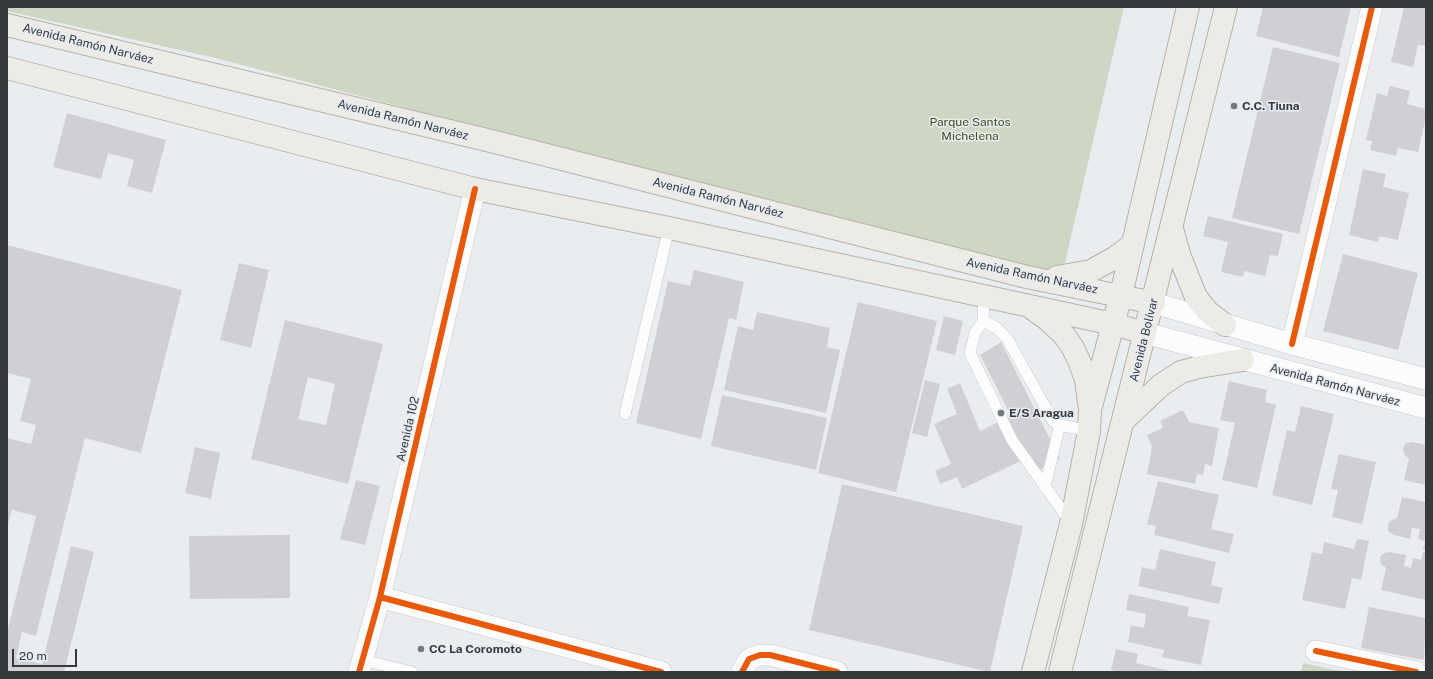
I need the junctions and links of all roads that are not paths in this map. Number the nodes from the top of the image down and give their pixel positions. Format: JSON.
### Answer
{"nodes":[{"id":1,"x":1188,"y":7,"type":"edge"},
{"id":2,"x":1226,"y":7,"type":"edge"},
{"id":3,"x":1372,"y":7,"type":"edge"},
{"id":4,"x":7,"y":25,"type":"edge"},
{"id":5,"x":7,"y":68,"type":"edge"},
{"id":6,"x":475,"y":189,"type":"junction"},
{"id":7,"x":669,"y":228,"type":"junction"},
{"id":8,"x":1172,"y":228,"type":"junction"},
{"id":9,"x":1133,"y":244,"type":"junction"},
{"id":10,"x":1038,"y":279,"type":"junction"},
{"id":11,"x":1121,"y":295,"type":"junction"},
{"id":12,"x":984,"y":297,"type":"junction"},
{"id":13,"x":1154,"y":302,"type":"junction"},
{"id":14,"x":1029,"y":306,"type":"junction"},
{"id":15,"x":983,"y":321,"type":"junction"},
{"id":16,"x":1113,"y":324,"type":"junction"},
{"id":17,"x":1225,"y":325,"type":"junction"},
{"id":18,"x":1145,"y":333,"type":"junction"},
{"id":19,"x":1292,"y":344,"type":"junction"},
{"id":20,"x":1243,"y":360,"type":"junction"},
{"id":21,"x":1426,"y":379,"type":"edge"},
{"id":22,"x":1426,"y":408,"type":"edge"},
{"id":23,"x":1090,"y":410,"type":"junction"},
{"id":24,"x":625,"y":414,"type":"dead end"},
{"id":25,"x":1125,"y":419,"type":"junction"},
{"id":26,"x":1060,"y":425,"type":"junction"},
{"id":27,"x":1089,"y":431,"type":"junction"},
{"id":28,"x":1045,"y":486,"type":"junction"},
{"id":29,"x":1071,"y":524,"type":"junction"},
{"id":30,"x":380,"y":597,"type":"junction"},
{"id":31,"x":1316,"y":651,"type":"dead end"},
{"id":32,"x":361,"y":666,"type":"edge"},
{"id":33,"x":412,"y":672,"type":"edge"},
{"id":34,"x":661,"y":672,"type":"edge"},
{"id":35,"x":742,"y":672,"type":"edge"},
{"id":36,"x":837,"y":672,"type":"edge"},
{"id":37,"x":1033,"y":672,"type":"edge"},
{"id":38,"x":1060,"y":672,"type":"edge"},
{"id":39,"x":1416,"y":672,"type":"edge"}],
"edges":[{"from":1,"to":9,"type":"main road"},
{"from":2,"to":8,"type":"main road","name":"Avenida Bolívar"},
{"from":3,"to":19,"type":"street"},
{"from":4,"to":10,"type":"main road","name":"Avenida Ramón Narváez"},
{"from":5,"to":6,"type":"main road","name":"Avenida Ramón Narváez"},
{"from":6,"to":7,"type":"main road","name":"Avenida Ramón Narváez"},
{"from":6,"to":30,"type":"street","name":"Avenida 102"},
{"from":7,"to":12,"type":"main road","name":"Avenida Ramón Narváez"},
{"from":7,"to":24,"type":"lane"},
{"from":8,"to":13,"type":"main road","name":"Avenida Bolívar"},
{"from":8,"to":17,"type":"main road"},
{"from":9,"to":10,"type":"main road"},
{"from":9,"to":11,"type":"main road"},
{"from":10,"to":11,"type":"main road","name":"Avenida Ramón Narváez"},
{"from":11,"to":13,"type":"main road","name":"Avenida Ramón Narváez"},
{"from":11,"to":16,"type":"main road"},
{"from":12,"to":14,"type":"main road","name":"Avenida Ramón Narváez"},
{"from":12,"to":15,"type":"lane"},
{"from":13,"to":17,"type":"street","name":"Avenida Ramón Narváez"},
{"from":13,"to":18,"type":"main road","name":"Avenida Bolívar"},
{"from":14,"to":16,"type":"main road","name":"Avenida Ramón Narváez"},
{"from":14,"to":23,"type":"main road"},
{"from":15,"to":26,"type":"lane"},
{"from":15,"to":28,"type":"lane"},
{"from":16,"to":18,"type":"main road","name":"Avenida Ramón Narváez"},
{"from":16,"to":23,"type":"main road"},
{"from":17,"to":19,"type":"street","name":"Avenida Ramón Narváez"},
{"from":18,"to":20,"type":"street","name":"Avenida Ramón Narváez"},
{"from":18,"to":25,"type":"main road","name":"Avenida Bolívar"},
{"from":19,"to":21,"type":"street","name":"Avenida Ramón Narváez"},
{"from":20,"to":22,"type":"street","name":"Avenida Ramón Narváez"},
{"from":20,"to":25,"type":"main road"},
{"from":23,"to":27,"type":"main road"},
{"from":25,"to":38,"type":"main road","name":"Avenida Bolívar"},
{"from":26,"to":27,"type":"lane"},
{"from":26,"to":28,"type":"lane"},
{"from":27,"to":29,"type":"main road"},
{"from":28,"to":29,"type":"lane"},
{"from":29,"to":37,"type":"main road"},
{"from":30,"to":32,"type":"street","name":"Avenida 102"},
{"from":30,"to":34,"type":"street"},
{"from":31,"to":39,"type":"street"},
{"from":32,"to":33,"type":"lane"},
{"from":35,"to":36,"type":"street"}]}
